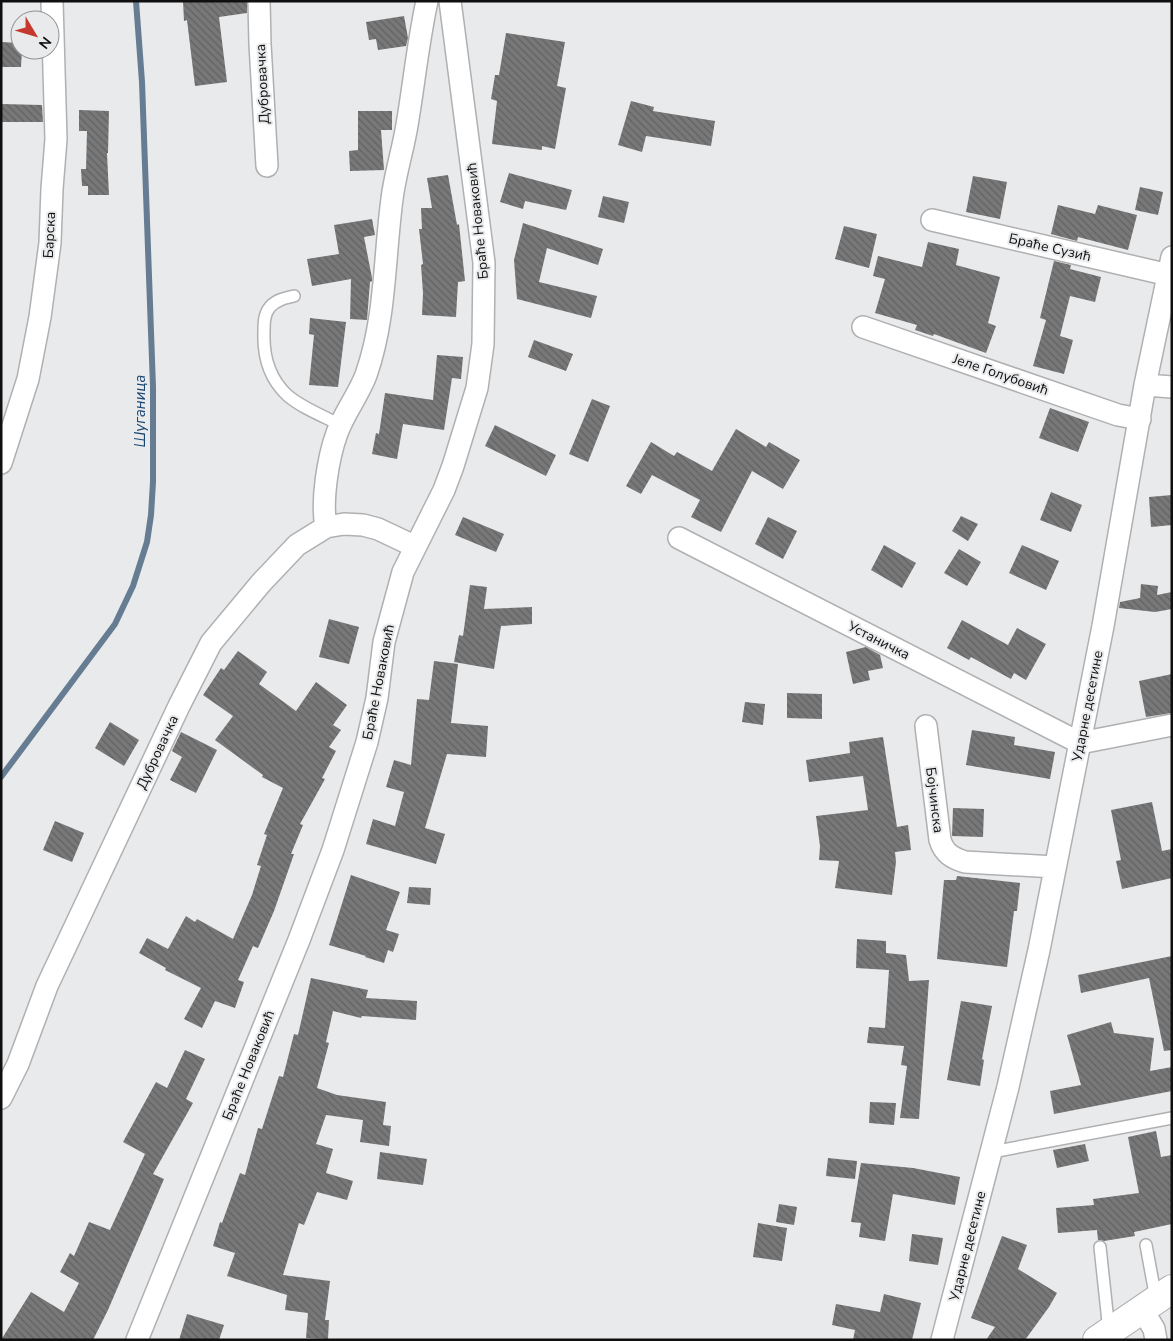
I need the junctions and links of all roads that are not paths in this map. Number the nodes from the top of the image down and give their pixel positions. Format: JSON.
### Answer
{"nodes":[{"id":1,"x":52,"y":1,"type":"edge"},
{"id":2,"x":259,"y":1,"type":"edge"},
{"id":3,"x":427,"y":1,"type":"edge"},
{"id":4,"x":450,"y":1,"type":"edge"},
{"id":5,"x":267,"y":166,"type":"dead end"},
{"id":6,"x":932,"y":220,"type":"dead end"},
{"id":7,"x":1170,"y":266,"type":"edge"},
{"id":8,"x":294,"y":296,"type":"dead end"},
{"id":9,"x":863,"y":327,"type":"dead end"},
{"id":10,"x":1145,"y":385,"type":"junction"},
{"id":11,"x":1172,"y":386,"type":"edge"},
{"id":12,"x":1140,"y":419,"type":"junction"},
{"id":13,"x":341,"y":425,"type":"junction"},
{"id":14,"x":1,"y":463,"type":"edge"},
{"id":15,"x":326,"y":527,"type":"junction"},
{"id":16,"x":679,"y":538,"type":"dead end"},
{"id":17,"x":414,"y":546,"type":"junction"},
{"id":18,"x":926,"y":726,"type":"dead end"},
{"id":19,"x":1172,"y":726,"type":"edge"},
{"id":20,"x":1080,"y":743,"type":"junction"},
{"id":21,"x":1055,"y":867,"type":"junction"},
{"id":22,"x":1,"y":1098,"type":"edge"},
{"id":23,"x":1172,"y":1118,"type":"edge"},
{"id":24,"x":992,"y":1152,"type":"junction"},
{"id":25,"x":1146,"y":1245,"type":"dead end"},
{"id":26,"x":1100,"y":1247,"type":"dead end"},
{"id":27,"x":1157,"y":1299,"type":"edge"},
{"id":28,"x":1103,"y":1336,"type":"edge"},
{"id":29,"x":137,"y":1340,"type":"edge"},
{"id":30,"x":942,"y":1340,"type":"edge"},
{"id":31,"x":1156,"y":1340,"type":"edge"}],
"edges":[{"from":1,"to":14,"type":"street","name":"Барска"},
{"from":2,"to":5,"type":"street","name":"Дубровачка"},
{"from":3,"to":13,"type":"street"},
{"from":4,"to":17,"type":"street","name":"Браће Новаковић"},
{"from":6,"to":7,"type":"street","name":"Браће Сузић"},
{"from":7,"to":10,"type":"street","name":"Ударне десетине"},
{"from":8,"to":13,"type":"lane"},
{"from":9,"to":12,"type":"street","name":"Јеле Голубовић"},
{"from":10,"to":11,"type":"street"},
{"from":10,"to":12,"type":"street","name":"Ударне десетине"},
{"from":12,"to":20,"type":"street","name":"Ударне десетине"},
{"from":13,"to":15,"type":"street"},
{"from":15,"to":17,"type":"street","name":"Дубровачка"},
{"from":15,"to":22,"type":"street","name":"Дубровачка"},
{"from":16,"to":20,"type":"street","name":"Устаничка"},
{"from":17,"to":29,"type":"street","name":"Браће Новаковић"},
{"from":18,"to":21,"type":"street","name":"Бојчинска"},
{"from":19,"to":20,"type":"street"},
{"from":20,"to":21,"type":"street","name":"Ударне десетине"},
{"from":21,"to":24,"type":"street","name":"Ударне десетине"},
{"from":23,"to":24,"type":"lane"},
{"from":24,"to":30,"type":"street","name":"Ударне десетине"},
{"from":25,"to":27,"type":"lane"},
{"from":26,"to":28,"type":"lane"},
{"from":27,"to":28,"type":"main road"},
{"from":27,"to":31,"type":"street"}]}
